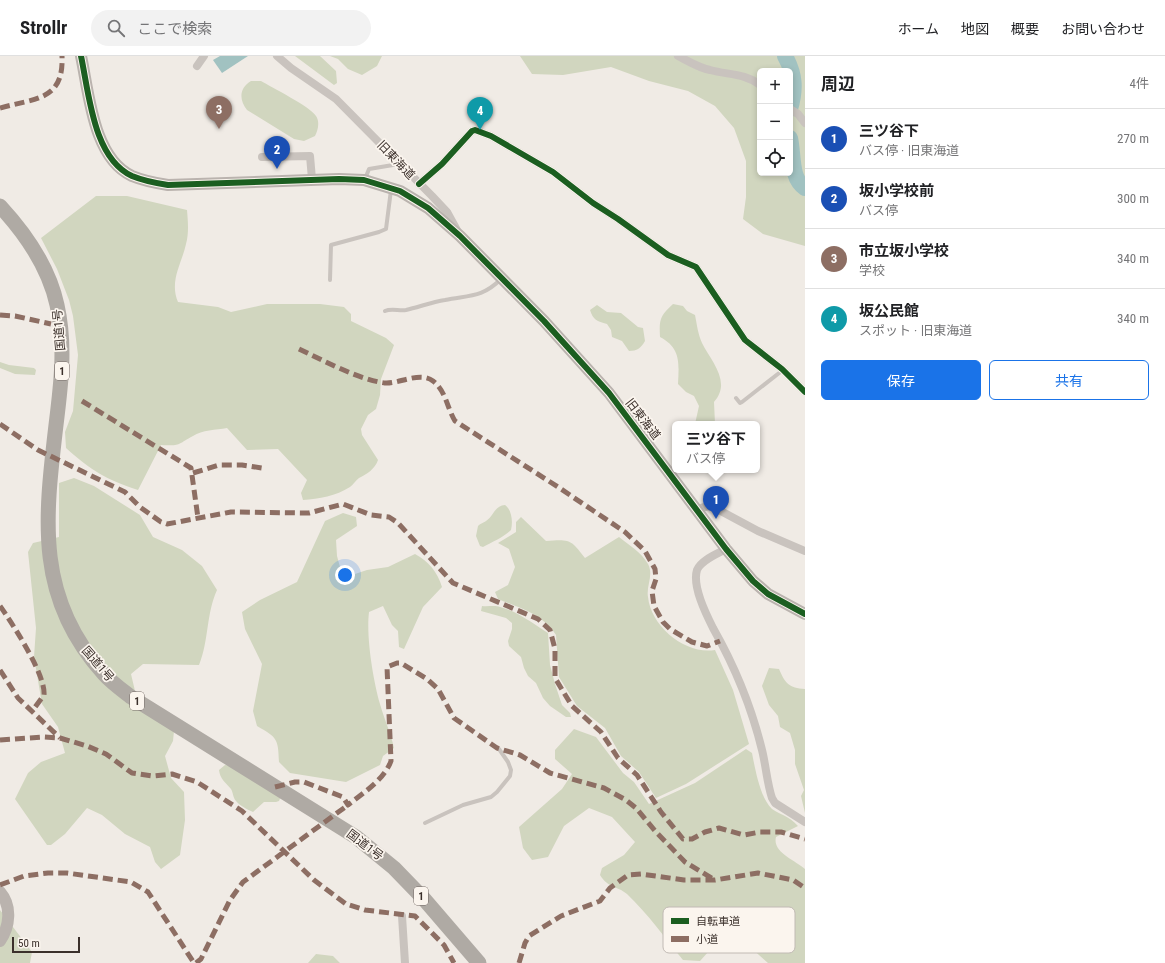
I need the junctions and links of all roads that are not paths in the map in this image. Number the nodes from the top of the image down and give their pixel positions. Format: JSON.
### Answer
{"nodes":[{"id":1,"x":81,"y":56,"type":"edge"},
{"id":2,"x":204,"y":56,"type":"edge"},
{"id":3,"x":277,"y":56,"type":"edge"},
{"id":4,"x":678,"y":56,"type":"edge"},
{"id":5,"x":197,"y":66,"type":"dead end"},
{"id":6,"x":757,"y":82,"type":"edge"},
{"id":7,"x":793,"y":111,"type":"edge"},
{"id":8,"x":805,"y":123,"type":"edge"},
{"id":9,"x":262,"y":157,"type":"dead end"},
{"id":10,"x":400,"y":164,"type":"junction"},
{"id":11,"x":312,"y":179,"type":"junction"},
{"id":12,"x":364,"y":180,"type":"junction"},
{"id":13,"x":420,"y":184,"type":"junction"},
{"id":14,"x":391,"y":188,"type":"junction"},
{"id":15,"x":0,"y":206,"type":"edge"},
{"id":16,"x":460,"y":236,"type":"junction"},
{"id":17,"x":502,"y":278,"type":"junction"},
{"id":18,"x":330,"y":280,"type":"dead end"},
{"id":19,"x":385,"y":311,"type":"dead end"},
{"id":20,"x":783,"y":370,"type":"junction"},
{"id":21,"x":805,"y":392,"type":"edge"},
{"id":22,"x":736,"y":398,"type":"dead end"},
{"id":23,"x":697,"y":509,"type":"junction"},
{"id":24,"x":726,"y":549,"type":"junction"},
{"id":25,"x":805,"y":551,"type":"edge"},
{"id":26,"x":805,"y":614,"type":"edge"},
{"id":27,"x":499,"y":749,"type":"dead end"},
{"id":28,"x":805,"y":822,"type":"edge"},
{"id":29,"x":425,"y":823,"type":"dead end"},
{"id":30,"x":0,"y":892,"type":"edge"},
{"id":31,"x":402,"y":916,"type":"dead end"},
{"id":32,"x":0,"y":941,"type":"edge"},
{"id":33,"x":405,"y":963,"type":"edge"},
{"id":34,"x":479,"y":963,"type":"edge"}],
"edges":[{"from":1,"to":11,"type":"street"},
{"from":2,"to":5,"type":"street"},
{"from":3,"to":10,"type":"street","name":"旧東海道"},
{"from":4,"to":6,"type":"street"},
{"from":7,"to":8,"type":"street"},
{"from":9,"to":11,"type":"street"},
{"from":10,"to":12,"type":"lane"},
{"from":10,"to":13,"type":"street","name":"旧東海道"},
{"from":11,"to":12,"type":"street"},
{"from":12,"to":14,"type":"street"},
{"from":13,"to":16,"type":"street","name":"旧東海道"},
{"from":13,"to":20,"type":"street"},
{"from":14,"to":16,"type":"street"},
{"from":14,"to":18,"type":"lane"},
{"from":15,"to":34,"type":"highway","name":"国道1号","number":"1"},
{"from":16,"to":17,"type":"street","name":"旧東海道"},
{"from":17,"to":19,"type":"lane"},
{"from":17,"to":23,"type":"street","name":"旧東海道"},
{"from":20,"to":21,"type":"street"},
{"from":20,"to":22,"type":"lane"},
{"from":23,"to":24,"type":"street","name":"旧東海道"},
{"from":23,"to":25,"type":"street"},
{"from":24,"to":26,"type":"street","name":"旧東海道"},
{"from":24,"to":28,"type":"street"},
{"from":27,"to":29,"type":"lane"},
{"from":30,"to":32,"type":"street"},
{"from":31,"to":33,"type":"street"}]}
